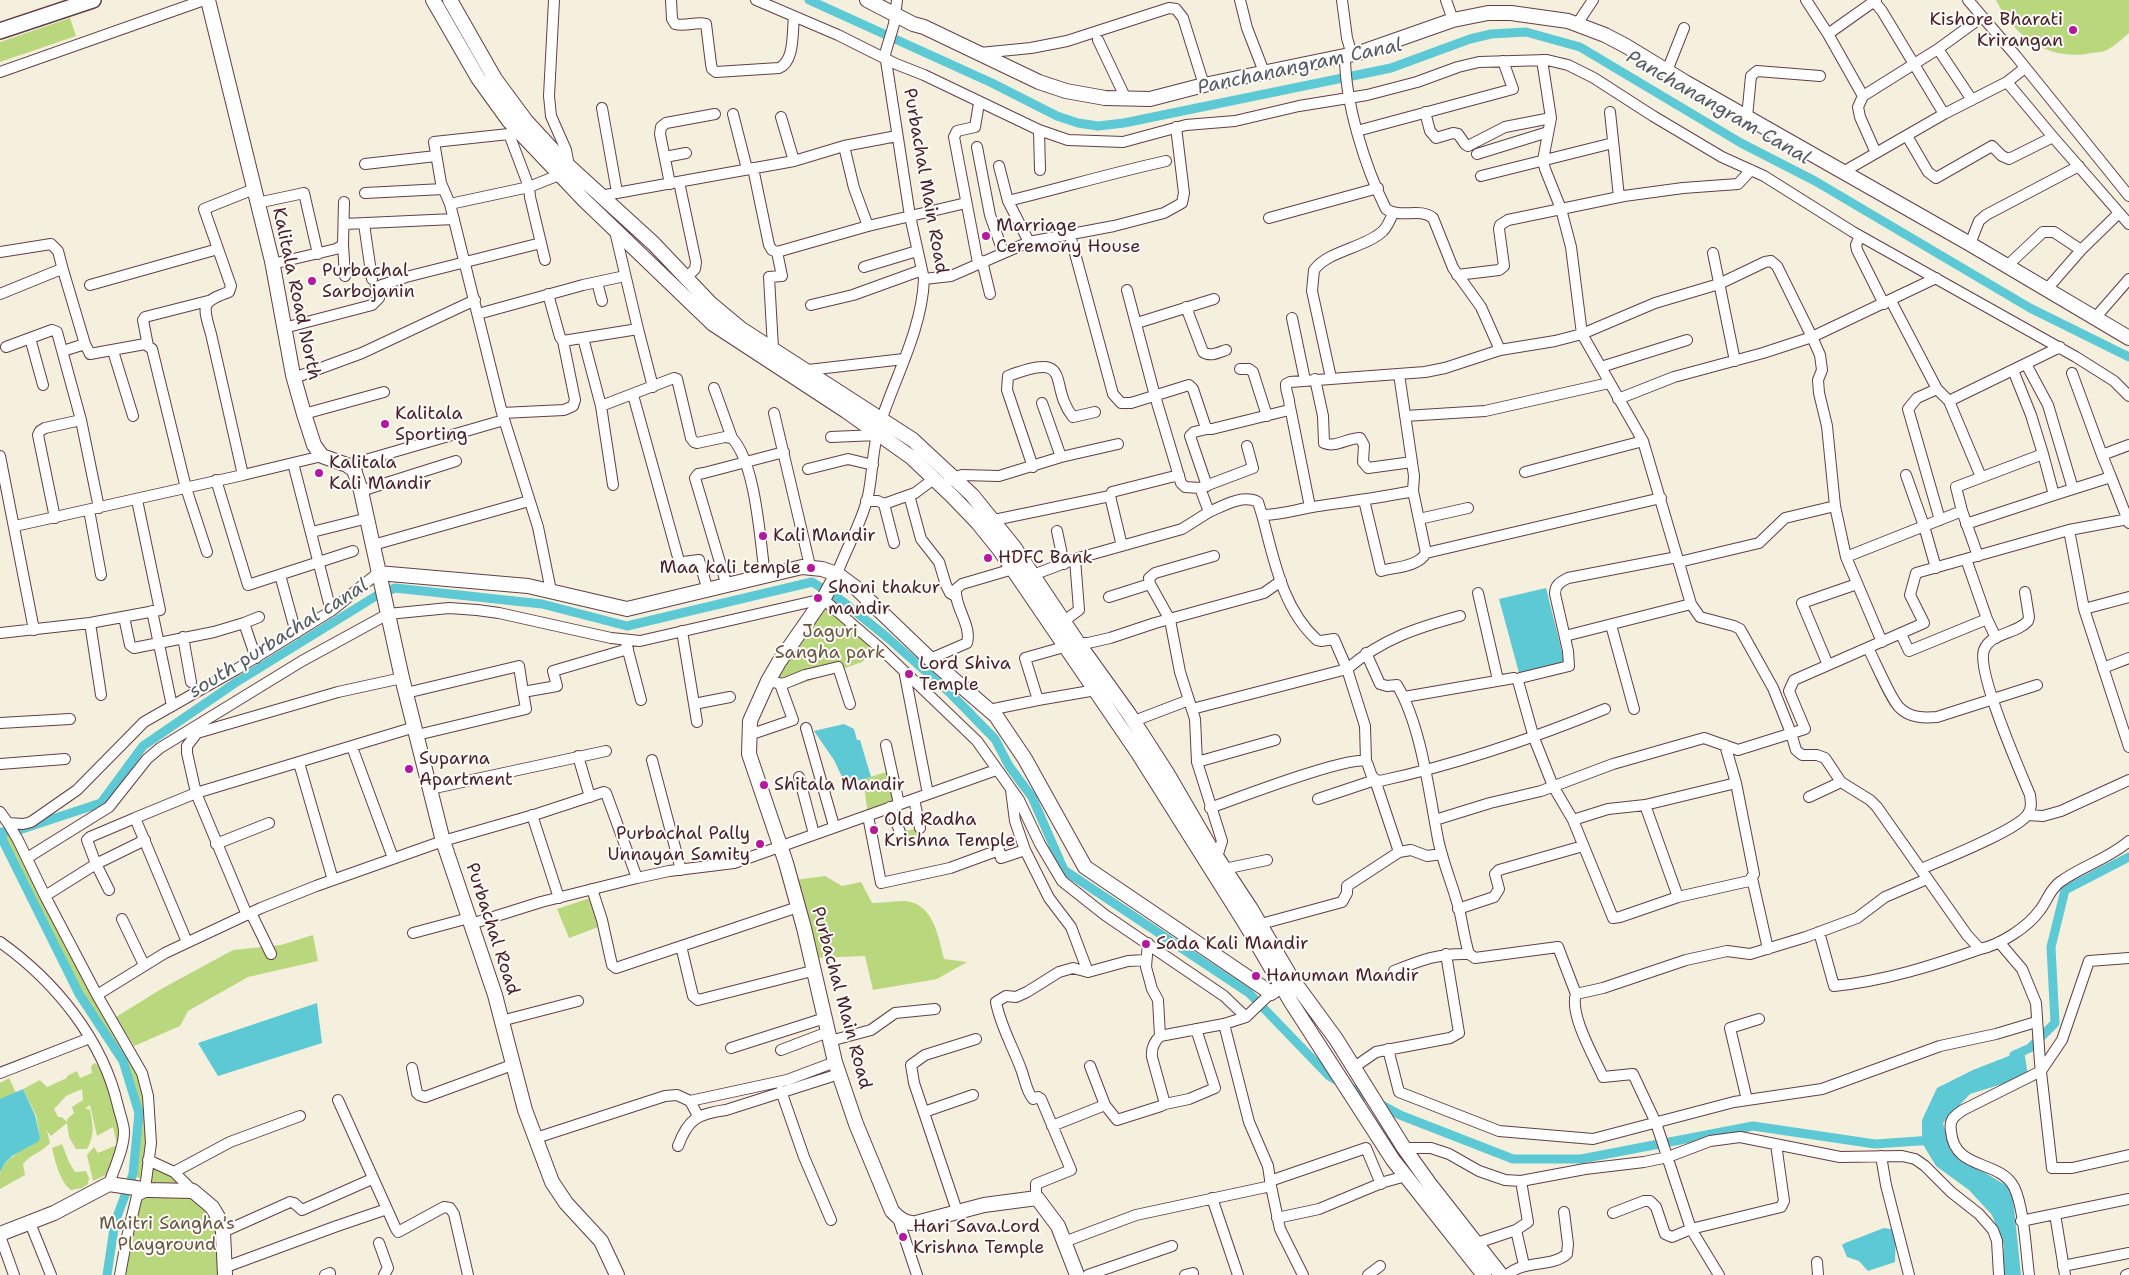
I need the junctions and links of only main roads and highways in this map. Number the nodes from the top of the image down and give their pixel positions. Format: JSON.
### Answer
{"nodes":[{"id":1,"x":93,"y":0,"type":"edge"},
{"id":2,"x":0,"y":32,"type":"edge"}],
"edges":[{"from":1,"to":2,"type":"main road"}]}
